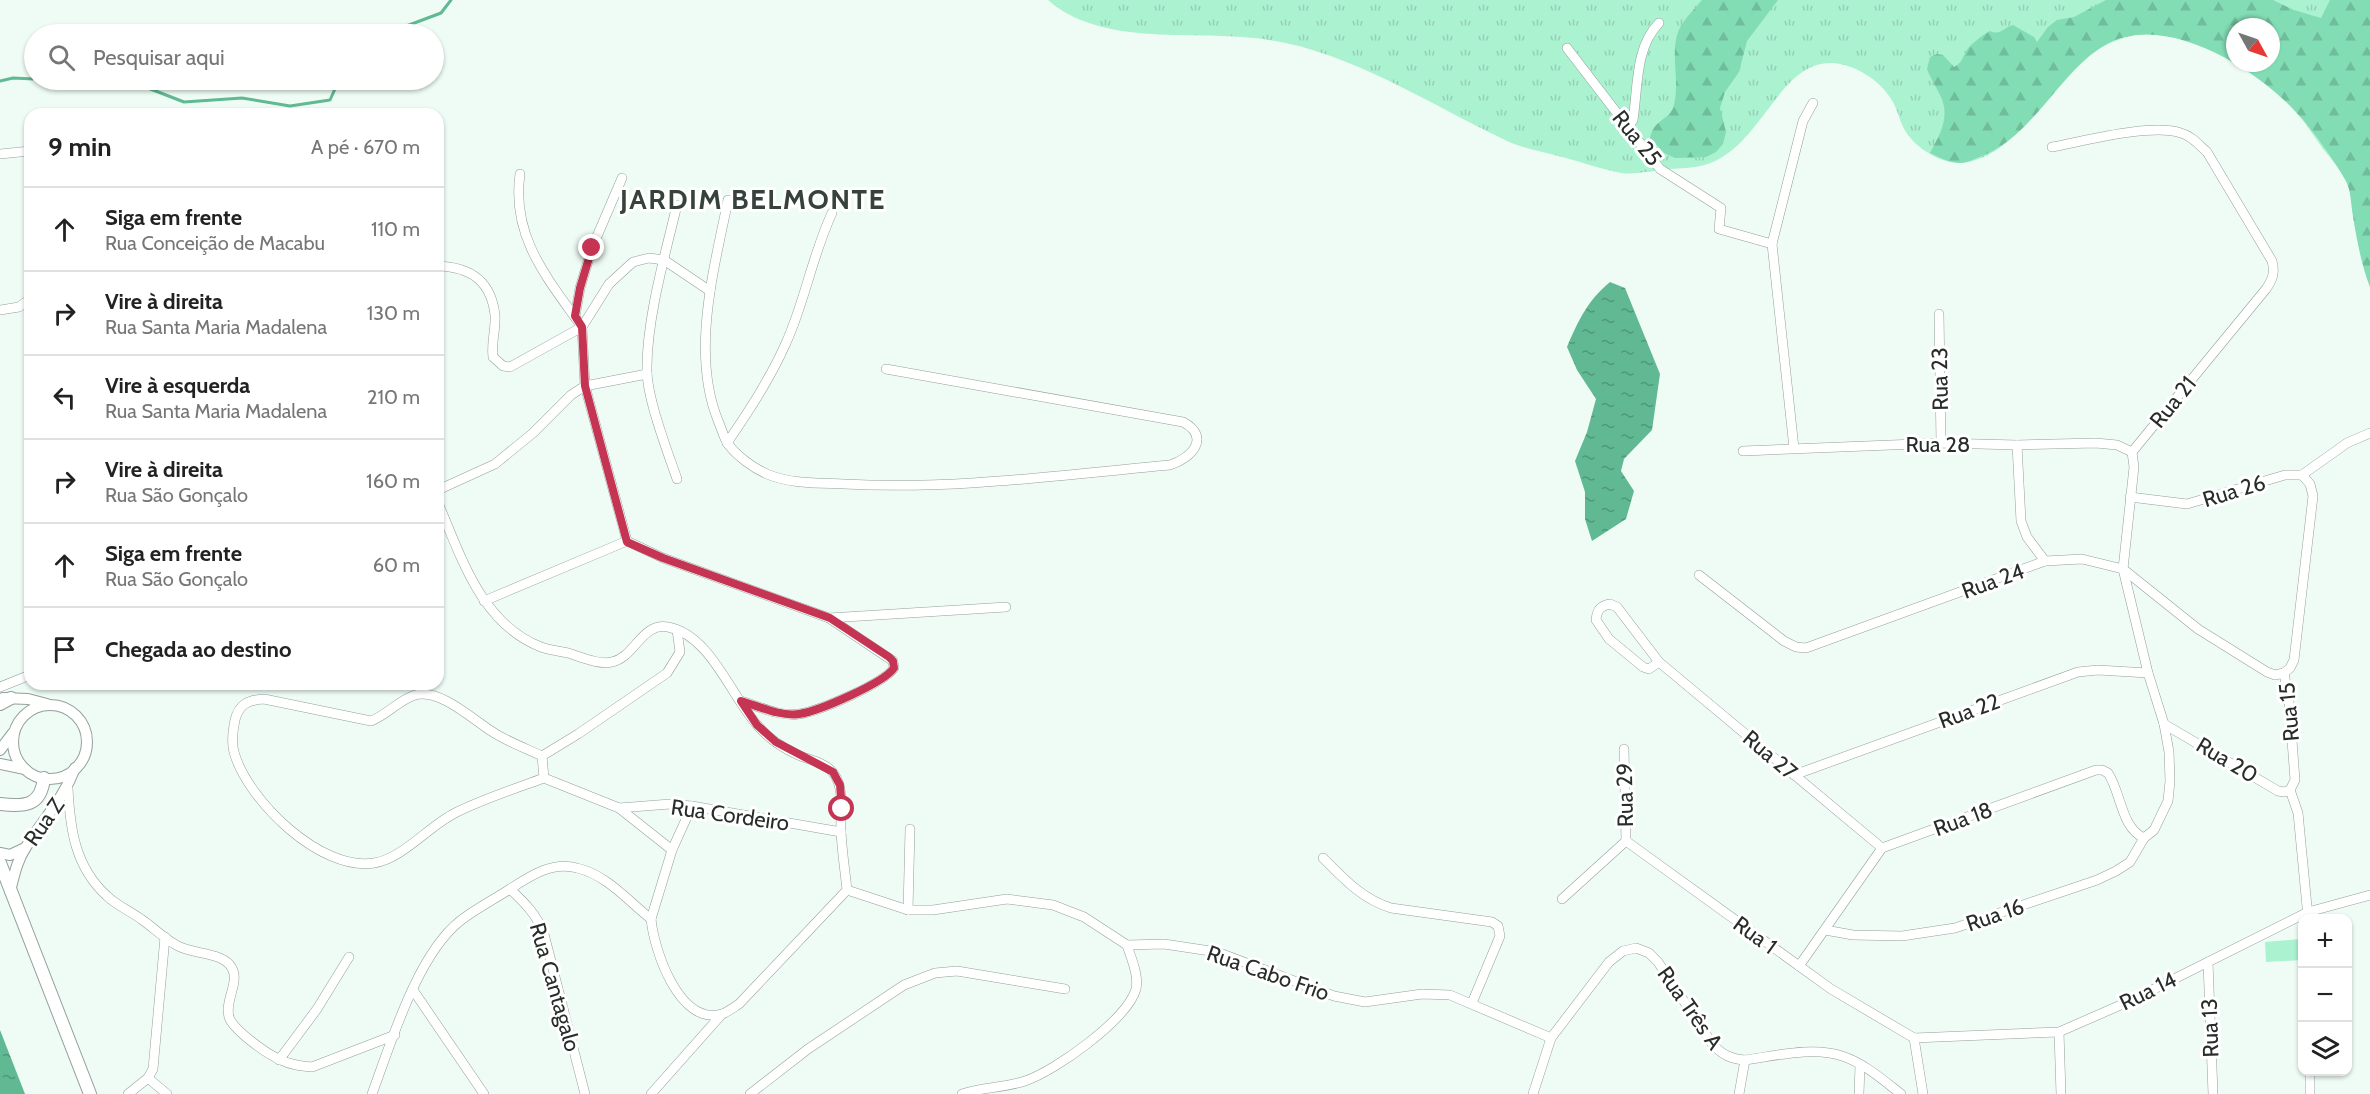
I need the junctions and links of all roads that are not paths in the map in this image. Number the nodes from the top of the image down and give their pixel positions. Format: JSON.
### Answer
{"nodes":[{"id":1,"x":1659,"y":23,"type":"dead end"},
{"id":2,"x":1567,"y":48,"type":"dead end"},
{"id":3,"x":1813,"y":103,"type":"dead end"},
{"id":4,"x":1627,"y":128,"type":"junction"},
{"id":5,"x":2052,"y":147,"type":"dead end"},
{"id":6,"x":24,"y":152,"type":"edge"},
{"id":7,"x":0,"y":154,"type":"edge"},
{"id":8,"x":520,"y":174,"type":"dead end"},
{"id":9,"x":622,"y":178,"type":"dead end"},
{"id":10,"x":728,"y":200,"type":"dead end"},
{"id":11,"x":677,"y":205,"type":"dead end"},
{"id":12,"x":832,"y":213,"type":"dead end"},
{"id":13,"x":1772,"y":244,"type":"junction"},
{"id":14,"x":664,"y":260,"type":"junction"},
{"id":15,"x":444,"y":266,"type":"edge"},
{"id":16,"x":711,"y":291,"type":"junction"},
{"id":17,"x":24,"y":303,"type":"edge"},
{"id":18,"x":0,"y":310,"type":"edge"},
{"id":19,"x":1940,"y":314,"type":"dead end"},
{"id":20,"x":575,"y":316,"type":"junction"},
{"id":21,"x":582,"y":327,"type":"junction"},
{"id":22,"x":886,"y":369,"type":"dead end"},
{"id":23,"x":647,"y":374,"type":"junction"},
{"id":24,"x":585,"y":386,"type":"junction"},
{"id":25,"x":2370,"y":433,"type":"edge"},
{"id":26,"x":728,"y":443,"type":"junction"},
{"id":27,"x":1941,"y":443,"type":"junction"},
{"id":28,"x":2017,"y":445,"type":"junction"},
{"id":29,"x":1794,"y":448,"type":"junction"},
{"id":30,"x":1743,"y":451,"type":"dead end"},
{"id":31,"x":2132,"y":452,"type":"junction"},
{"id":32,"x":2302,"y":475,"type":"junction"},
{"id":33,"x":677,"y":479,"type":"dead end"},
{"id":34,"x":444,"y":487,"type":"edge"},
{"id":35,"x":2130,"y":497,"type":"junction"},
{"id":36,"x":444,"y":517,"type":"edge"},
{"id":37,"x":627,"y":542,"type":"junction"},
{"id":38,"x":2045,"y":561,"type":"junction"},
{"id":39,"x":2123,"y":569,"type":"junction"},
{"id":40,"x":1699,"y":574,"type":"dead end"},
{"id":41,"x":484,"y":601,"type":"junction"},
{"id":42,"x":1006,"y":607,"type":"dead end"},
{"id":43,"x":830,"y":618,"type":"junction"},
{"id":44,"x":677,"y":630,"type":"junction"},
{"id":45,"x":1659,"y":662,"type":"junction"},
{"id":46,"x":2284,"y":673,"type":"junction"},
{"id":47,"x":2148,"y":674,"type":"junction"},
{"id":48,"x":24,"y":677,"type":"edge"},
{"id":49,"x":0,"y":687,"type":"edge"},
{"id":50,"x":4,"y":700,"type":"edge"},
{"id":51,"x":741,"y":701,"type":"junction"},
{"id":52,"x":50,"y":705,"type":"junction"},
{"id":53,"x":2164,"y":724,"type":"junction"},
{"id":54,"x":14,"y":731,"type":"junction"},
{"id":55,"x":1624,"y":749,"type":"dead end"},
{"id":56,"x":0,"y":750,"type":"edge"},
{"id":57,"x":542,"y":756,"type":"junction"},
{"id":58,"x":0,"y":764,"type":"edge"},
{"id":59,"x":75,"y":768,"type":"junction"},
{"id":60,"x":25,"y":769,"type":"junction"},
{"id":61,"x":1794,"y":775,"type":"junction"},
{"id":62,"x":44,"y":778,"type":"junction"},
{"id":63,"x":544,"y":778,"type":"junction"},
{"id":64,"x":68,"y":788,"type":"junction"},
{"id":65,"x":2290,"y":790,"type":"junction"},
{"id":66,"x":0,"y":804,"type":"edge"},
{"id":67,"x":692,"y":806,"type":"junction"},
{"id":68,"x":619,"y":808,"type":"junction"},
{"id":69,"x":910,"y":830,"type":"dead end"},
{"id":70,"x":841,"y":832,"type":"junction"},
{"id":71,"x":2144,"y":838,"type":"junction"},
{"id":72,"x":1626,"y":841,"type":"junction"},
{"id":73,"x":25,"y":848,"type":"junction"},
{"id":74,"x":1882,"y":848,"type":"junction"},
{"id":75,"x":672,"y":850,"type":"junction"},
{"id":76,"x":0,"y":853,"type":"edge"},
{"id":77,"x":1323,"y":858,"type":"dead end"},
{"id":78,"x":0,"y":863,"type":"edge"},
{"id":79,"x":510,"y":889,"type":"junction"},
{"id":80,"x":847,"y":890,"type":"junction"},
{"id":81,"x":10,"y":891,"type":"junction"},
{"id":82,"x":2370,"y":895,"type":"edge"},
{"id":83,"x":1562,"y":899,"type":"dead end"},
{"id":84,"x":908,"y":910,"type":"junction"},
{"id":85,"x":2308,"y":914,"type":"edge"},
{"id":86,"x":2311,"y":914,"type":"edge"},
{"id":87,"x":651,"y":919,"type":"junction"},
{"id":88,"x":2298,"y":920,"type":"edge"},
{"id":89,"x":1825,"y":930,"type":"junction"},
{"id":90,"x":165,"y":937,"type":"junction"},
{"id":91,"x":1127,"y":945,"type":"junction"},
{"id":92,"x":349,"y":957,"type":"dead end"},
{"id":93,"x":2208,"y":962,"type":"junction"},
{"id":94,"x":1799,"y":966,"type":"junction"},
{"id":95,"x":1065,"y":989,"type":"dead end"},
{"id":96,"x":413,"y":990,"type":"junction"},
{"id":97,"x":1472,"y":1003,"type":"junction"},
{"id":98,"x":722,"y":1014,"type":"junction"},
{"id":99,"x":2059,"y":1032,"type":"junction"},
{"id":100,"x":394,"y":1035,"type":"junction"},
{"id":101,"x":1551,"y":1038,"type":"junction"},
{"id":102,"x":1914,"y":1038,"type":"junction"},
{"id":103,"x":279,"y":1060,"type":"junction"},
{"id":104,"x":1745,"y":1060,"type":"junction"},
{"id":105,"x":1860,"y":1065,"type":"junction"},
{"id":106,"x":2310,"y":1076,"type":"edge"},
{"id":107,"x":148,"y":1078,"type":"junction"},
{"id":108,"x":90,"y":1094,"type":"edge"},
{"id":109,"x":128,"y":1094,"type":"edge"},
{"id":110,"x":168,"y":1094,"type":"edge"},
{"id":111,"x":372,"y":1094,"type":"edge"},
{"id":112,"x":484,"y":1094,"type":"edge"},
{"id":113,"x":585,"y":1094,"type":"edge"},
{"id":114,"x":651,"y":1094,"type":"edge"},
{"id":115,"x":750,"y":1094,"type":"edge"},
{"id":116,"x":962,"y":1094,"type":"edge"},
{"id":117,"x":1533,"y":1094,"type":"edge"},
{"id":118,"x":1739,"y":1094,"type":"edge"},
{"id":119,"x":1859,"y":1094,"type":"edge"},
{"id":120,"x":1901,"y":1094,"type":"edge"},
{"id":121,"x":1923,"y":1094,"type":"edge"},
{"id":122,"x":2061,"y":1094,"type":"edge"},
{"id":123,"x":2213,"y":1094,"type":"edge"},
{"id":124,"x":2310,"y":1094,"type":"edge"}],
"edges":[{"from":1,"to":4,"type":"street"},
{"from":2,"to":4,"type":"street","name":"Rua 25"},
{"from":3,"to":13,"type":"street"},
{"from":4,"to":13,"type":"street","name":"Rua 25"},
{"from":5,"to":31,"type":"street","name":"Rua 21"},
{"from":6,"to":7,"type":"street"},
{"from":8,"to":20,"type":"street"},
{"from":9,"to":20,"type":"street"},
{"from":10,"to":16,"type":"street"},
{"from":11,"to":14,"type":"street"},
{"from":12,"to":26,"type":"street"},
{"from":13,"to":29,"type":"street"},
{"from":14,"to":16,"type":"street"},
{"from":14,"to":21,"type":"street"},
{"from":14,"to":23,"type":"street"},
{"from":15,"to":21,"type":"street"},
{"from":16,"to":26,"type":"street"},
{"from":17,"to":18,"type":"street"},
{"from":19,"to":27,"type":"street","name":"Rua 23"},
{"from":20,"to":21,"type":"street"},
{"from":21,"to":24,"type":"street"},
{"from":22,"to":26,"type":"street"},
{"from":23,"to":24,"type":"street"},
{"from":23,"to":33,"type":"street"},
{"from":24,"to":34,"type":"street"},
{"from":24,"to":37,"type":"street"},
{"from":25,"to":32,"type":"street"},
{"from":27,"to":28,"type":"street","name":"Rua 28"},
{"from":27,"to":29,"type":"street","name":"Rua 28"},
{"from":28,"to":31,"type":"street","name":"Rua 28"},
{"from":28,"to":38,"type":"street"},
{"from":29,"to":30,"type":"street","name":"Rua 28"},
{"from":31,"to":35,"type":"street"},
{"from":32,"to":35,"type":"street","name":"Rua 26"},
{"from":32,"to":46,"type":"street","name":"Rua 15"},
{"from":35,"to":39,"type":"street"},
{"from":36,"to":41,"type":"street"},
{"from":37,"to":41,"type":"street"},
{"from":37,"to":43,"type":"street"},
{"from":38,"to":39,"type":"street","name":"Rua 24"},
{"from":38,"to":40,"type":"street","name":"Rua 24"},
{"from":39,"to":46,"type":"street","name":"Rua 24"},
{"from":39,"to":47,"type":"street"},
{"from":41,"to":44,"type":"street"},
{"from":42,"to":43,"type":"street"},
{"from":43,"to":51,"type":"street"},
{"from":44,"to":51,"type":"street"},
{"from":44,"to":57,"type":"street"},
{"from":45,"to":45,"type":"street","name":"Rua 27"},
{"from":45,"to":61,"type":"street","name":"Rua 27"},
{"from":46,"to":65,"type":"street","name":"Rua 15"},
{"from":47,"to":53,"type":"street"},
{"from":47,"to":61,"type":"street","name":"Rua 22"},
{"from":48,"to":49,"type":"street"},
{"from":50,"to":52,"type":"street"},
{"from":51,"to":70,"type":"street"},
{"from":52,"to":54,"type":"street"},
{"from":52,"to":59,"type":"street"},
{"from":53,"to":65,"type":"street","name":"Rua 20"},
{"from":53,"to":71,"type":"street"},
{"from":54,"to":56,"type":"street"},
{"from":54,"to":60,"type":"street"},
{"from":55,"to":72,"type":"street","name":"Rua 29"},
{"from":57,"to":63,"type":"street"},
{"from":57,"to":63,"type":"street"},
{"from":58,"to":60,"type":"street"},
{"from":59,"to":62,"type":"street"},
{"from":59,"to":64,"type":"street","name":"Rua Z"},
{"from":60,"to":62,"type":"street"},
{"from":61,"to":74,"type":"street","name":"Rua 27"},
{"from":62,"to":66,"type":"main road"},
{"from":63,"to":68,"type":"street","name":"Rua Cordeiro"},
{"from":64,"to":73,"type":"street","name":"Rua Z"},
{"from":64,"to":90,"type":"street"},
{"from":65,"to":85,"type":"street","name":"Rua 15"},
{"from":67,"to":68,"type":"street","name":"Rua Cordeiro"},
{"from":67,"to":70,"type":"street","name":"Rua Cordeiro"},
{"from":67,"to":75,"type":"street"},
{"from":68,"to":75,"type":"street","name":"Rua Cordeiro"},
{"from":69,"to":84,"type":"street"},
{"from":70,"to":80,"type":"street"},
{"from":71,"to":74,"type":"street","name":"Rua 18"},
{"from":71,"to":89,"type":"street","name":"Rua 16"},
{"from":72,"to":83,"type":"street"},
{"from":72,"to":94,"type":"street","name":"Rua 1"},
{"from":73,"to":76,"type":"street"},
{"from":73,"to":81,"type":"street","name":"Rua Z"},
{"from":74,"to":89,"type":"street"},
{"from":75,"to":87,"type":"street"},
{"from":77,"to":97,"type":"street"},
{"from":78,"to":81,"type":"main road"},
{"from":79,"to":87,"type":"street"},
{"from":79,"to":96,"type":"street"},
{"from":79,"to":113,"type":"street","name":"Rua Cantagalo"},
{"from":80,"to":84,"type":"street"},
{"from":80,"to":98,"type":"street"},
{"from":81,"to":108,"type":"main road"},
{"from":82,"to":86,"type":"street","name":"Rua 14"},
{"from":84,"to":91,"type":"street"},
{"from":87,"to":98,"type":"street"},
{"from":88,"to":93,"type":"street","name":"Rua 14"},
{"from":89,"to":94,"type":"street"},
{"from":90,"to":103,"type":"street"},
{"from":90,"to":107,"type":"street"},
{"from":91,"to":97,"type":"street","name":"Rua Cabo Frio"},
{"from":91,"to":116,"type":"street"},
{"from":92,"to":103,"type":"street"},
{"from":93,"to":99,"type":"street","name":"Rua 14"},
{"from":93,"to":123,"type":"street","name":"Rua 13"},
{"from":94,"to":102,"type":"street","name":"Rua 1"},
{"from":95,"to":115,"type":"street"},
{"from":96,"to":100,"type":"street"},
{"from":96,"to":112,"type":"street"},
{"from":97,"to":101,"type":"street","name":"Rua Cabo Frio"},
{"from":98,"to":114,"type":"street"},
{"from":99,"to":102,"type":"street","name":"Rua 14"},
{"from":99,"to":122,"type":"street"},
{"from":100,"to":103,"type":"street"},
{"from":100,"to":111,"type":"street"},
{"from":101,"to":104,"type":"street","name":"Rua Três A"},
{"from":101,"to":117,"type":"street"},
{"from":102,"to":121,"type":"street"},
{"from":104,"to":105,"type":"street","name":"Rua Três A"},
{"from":104,"to":118,"type":"street"},
{"from":105,"to":119,"type":"street"},
{"from":105,"to":120,"type":"street","name":"Rua Três A"},
{"from":106,"to":124,"type":"street"},
{"from":107,"to":109,"type":"street"},
{"from":107,"to":110,"type":"street"}]}
